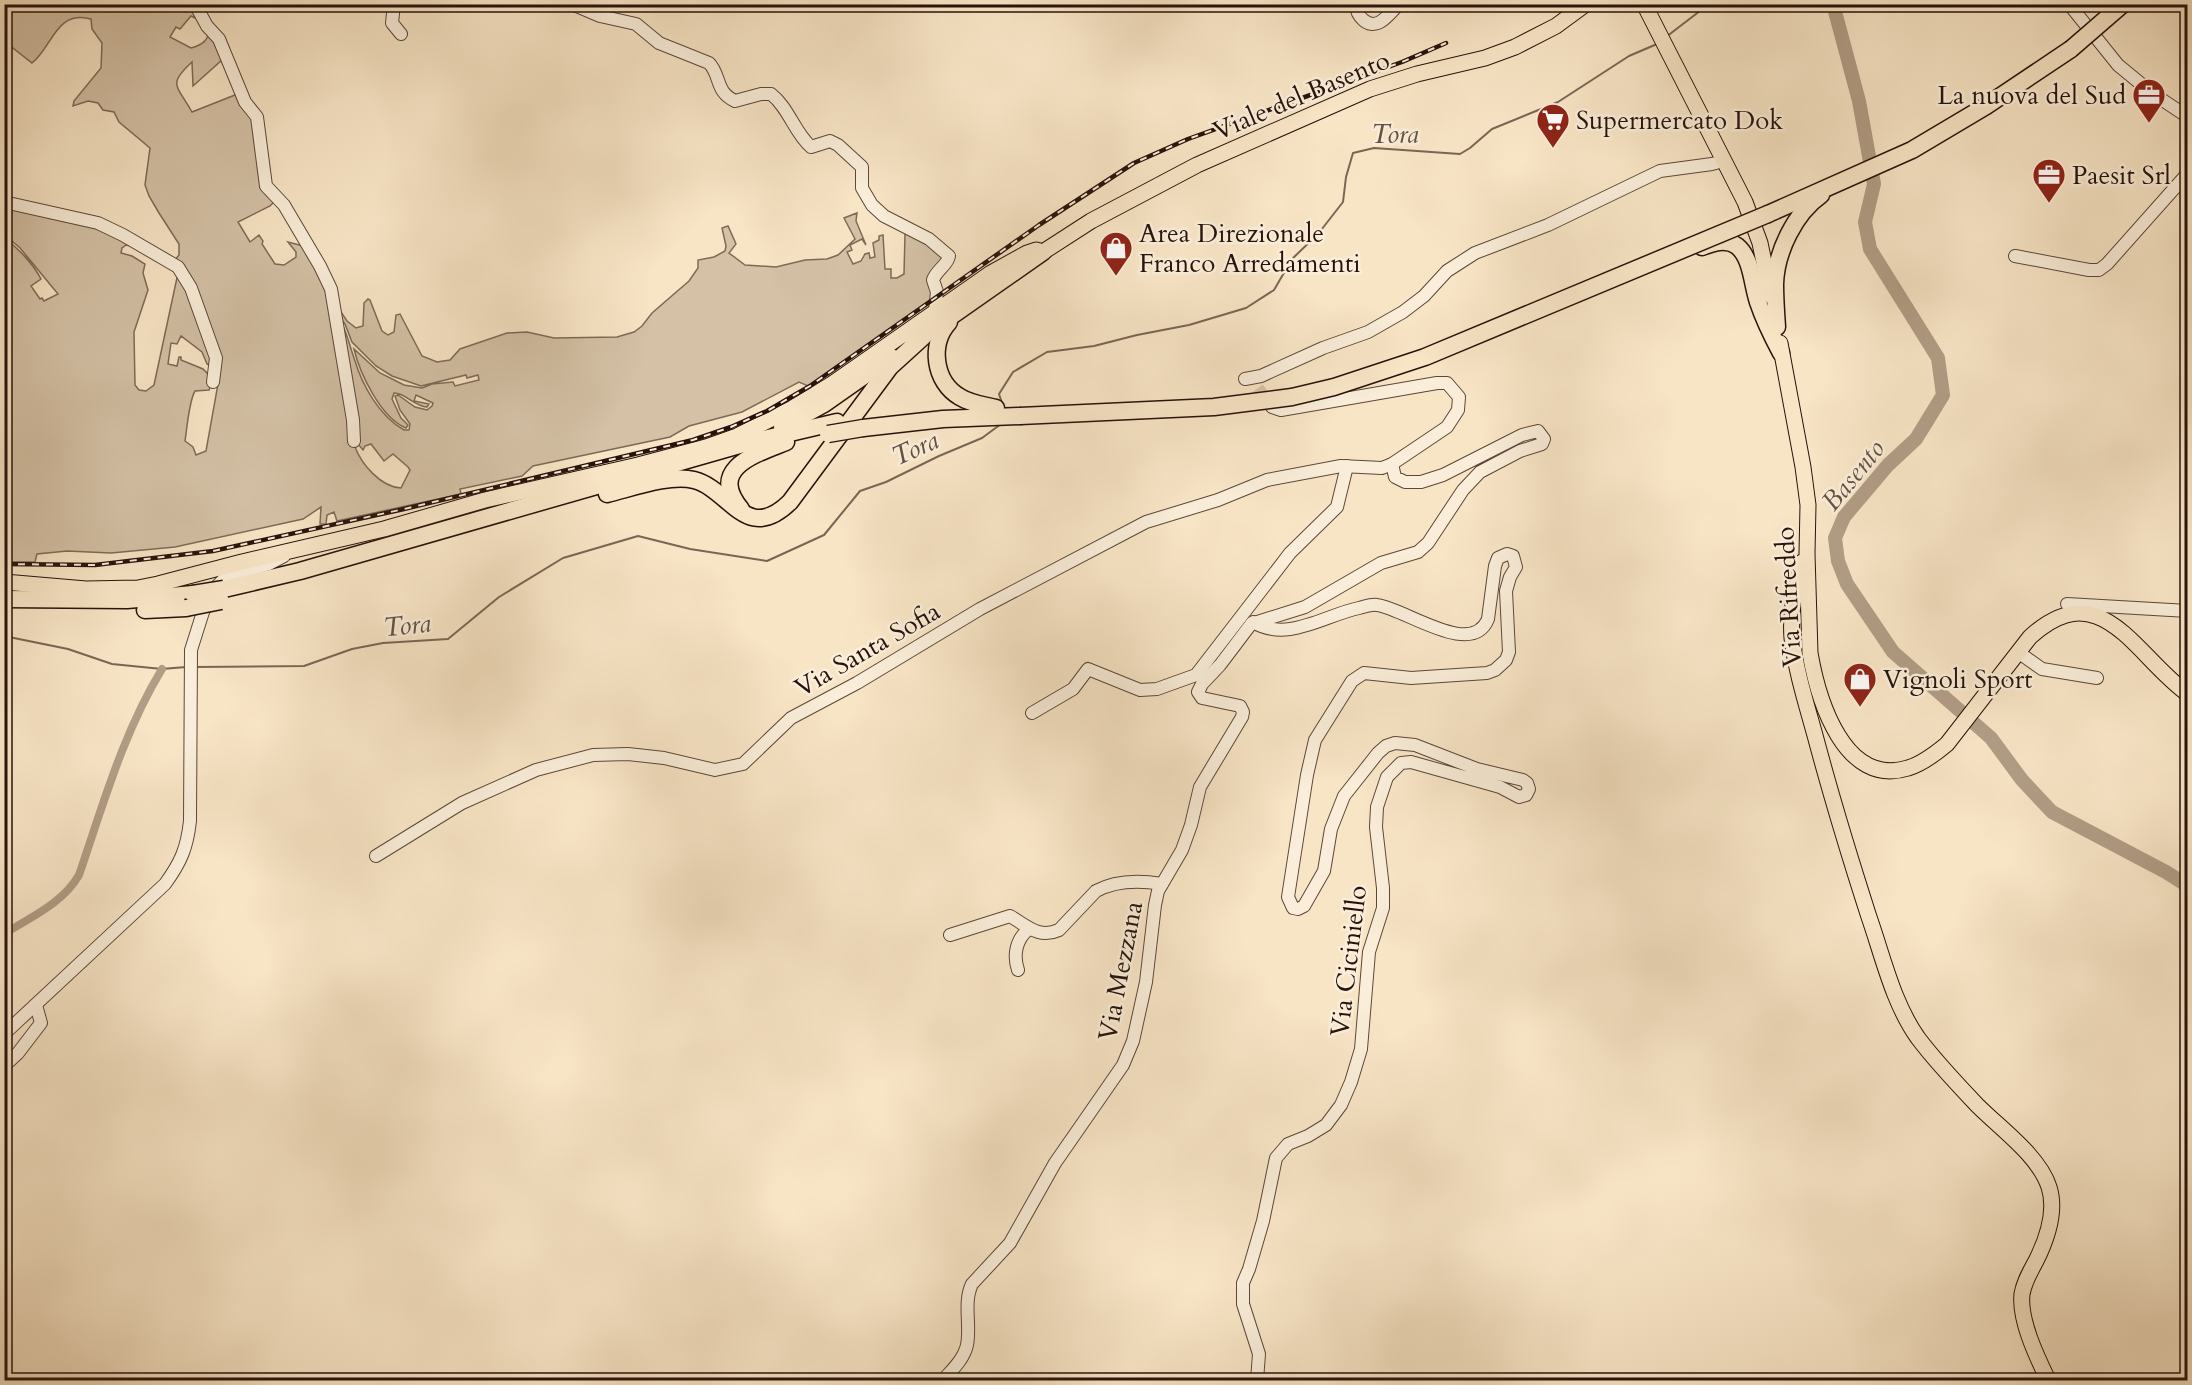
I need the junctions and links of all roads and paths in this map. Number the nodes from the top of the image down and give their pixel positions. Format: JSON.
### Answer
{"nodes":[{"id":1,"x":195,"y":4,"type":"edge"},
{"id":2,"x":394,"y":4,"type":"edge"},
{"id":3,"x":572,"y":4,"type":"edge"},
{"id":4,"x":1356,"y":4,"type":"edge"},
{"id":5,"x":1399,"y":4,"type":"edge"},
{"id":6,"x":1586,"y":4,"type":"edge"},
{"id":7,"x":1644,"y":4,"type":"edge"},
{"id":8,"x":2069,"y":4,"type":"edge"},
{"id":9,"x":2106,"y":4,"type":"edge"},
{"id":10,"x":2123,"y":4,"type":"edge"},
{"id":11,"x":400,"y":34,"type":"dead end"},
{"id":12,"x":2068,"y":44,"type":"junction"},
{"id":13,"x":2187,"y":117,"type":"edge"},
{"id":14,"x":1723,"y":160,"type":"junction"},
{"id":15,"x":2187,"y":172,"type":"edge"},
{"id":16,"x":1836,"y":178,"type":"junction"},
{"id":17,"x":4,"y":204,"type":"edge"},
{"id":18,"x":1767,"y":208,"type":"junction"},
{"id":19,"x":1043,"y":252,"type":"junction"},
{"id":20,"x":2015,"y":256,"type":"dead end"},
{"id":21,"x":1591,"y":288,"type":"junction"},
{"id":22,"x":936,"y":307,"type":"junction"},
{"id":23,"x":956,"y":315,"type":"junction"},
{"id":24,"x":1777,"y":327,"type":"junction"},
{"id":25,"x":922,"y":337,"type":"junction"},
{"id":26,"x":1781,"y":353,"type":"junction"},
{"id":27,"x":213,"y":382,"type":"dead end"},
{"id":28,"x":1251,"y":382,"type":"dead end"},
{"id":29,"x":1272,"y":407,"type":"dead end"},
{"id":30,"x":996,"y":408,"type":"junction"},
{"id":31,"x":976,"y":413,"type":"junction"},
{"id":32,"x":832,"y":428,"type":"junction"},
{"id":33,"x":354,"y":441,"type":"dead end"},
{"id":34,"x":786,"y":442,"type":"junction"},
{"id":35,"x":743,"y":444,"type":"junction"},
{"id":36,"x":1392,"y":464,"type":"junction"},
{"id":37,"x":1347,"y":466,"type":"junction"},
{"id":38,"x":585,"y":499,"type":"junction"},
{"id":39,"x":746,"y":514,"type":"junction"},
{"id":40,"x":291,"y":550,"type":"junction"},
{"id":41,"x":1807,"y":554,"type":"junction"},
{"id":42,"x":4,"y":582,"type":"edge"},
{"id":43,"x":223,"y":595,"type":"junction"},
{"id":44,"x":4,"y":598,"type":"edge"},
{"id":45,"x":189,"y":601,"type":"junction"},
{"id":46,"x":2067,"y":604,"type":"dead end"},
{"id":47,"x":4,"y":609,"type":"edge"},
{"id":48,"x":2187,"y":611,"type":"edge"},
{"id":49,"x":1253,"y":622,"type":"junction"},
{"id":50,"x":2018,"y":652,"type":"junction"},
{"id":51,"x":1220,"y":665,"type":"junction"},
{"id":52,"x":1196,"y":675,"type":"junction"},
{"id":53,"x":2097,"y":678,"type":"dead end"},
{"id":54,"x":2187,"y":694,"type":"edge"},
{"id":55,"x":1032,"y":712,"type":"dead end"},
{"id":56,"x":376,"y":856,"type":"dead end"},
{"id":57,"x":1162,"y":884,"type":"junction"},
{"id":58,"x":1029,"y":929,"type":"junction"},
{"id":59,"x":950,"y":935,"type":"dead end"},
{"id":60,"x":1018,"y":970,"type":"dead end"},
{"id":61,"x":36,"y":1005,"type":"junction"},
{"id":62,"x":4,"y":1034,"type":"edge"},
{"id":63,"x":4,"y":1066,"type":"edge"},
{"id":64,"x":943,"y":1380,"type":"edge"},
{"id":65,"x":1257,"y":1380,"type":"edge"},
{"id":66,"x":2048,"y":1380,"type":"edge"}],
"edges":[{"from":1,"to":33,"type":"street"},
{"from":2,"to":11,"type":"street"},
{"from":3,"to":22,"type":"street"},
{"from":4,"to":5,"type":"street"},
{"from":6,"to":19,"type":"main road","name":"Viale del Basento"},
{"from":7,"to":14,"type":"main road"},
{"from":8,"to":13,"type":"street"},
{"from":9,"to":12,"type":"highway"},
{"from":10,"to":12,"type":"highway","bridge":true},
{"from":12,"to":16,"type":"highway"},
{"from":14,"to":24,"type":"main road"},
{"from":14,"to":28,"type":"street"},
{"from":15,"to":20,"type":"street"},
{"from":16,"to":18,"type":"highway"},
{"from":16,"to":24,"type":"highway"},
{"from":17,"to":27,"type":"street"},
{"from":18,"to":21,"type":"highway","bridge":true},
{"from":18,"to":30,"type":"highway"},
{"from":19,"to":22,"type":"main road","name":"Viale del Basento"},
{"from":19,"to":23,"type":"highway"},
{"from":21,"to":26,"type":"highway"},
{"from":21,"to":31,"type":"highway","bridge":true},
{"from":22,"to":40,"type":"main road","name":"Viale del Basento"},
{"from":23,"to":25,"type":"highway"},
{"from":23,"to":30,"type":"highway"},
{"from":24,"to":26,"type":"main road","name":"Via Rifreddo"},
{"from":25,"to":35,"type":"highway"},
{"from":25,"to":39,"type":"highway"},
{"from":26,"to":41,"type":"main road","name":"Via Rifreddo"},
{"from":29,"to":36,"type":"street"},
{"from":30,"to":31,"type":"highway"},
{"from":31,"to":32,"type":"highway","bridge":true},
{"from":32,"to":34,"type":"highway"},
{"from":32,"to":35,"type":"highway"},
{"from":34,"to":38,"type":"highway"},
{"from":34,"to":39,"type":"highway"},
{"from":35,"to":43,"type":"highway"},
{"from":36,"to":37,"type":"street","name":"Via Santa Sofia"},
{"from":36,"to":49,"type":"street"},
{"from":37,"to":52,"type":"street"},
{"from":37,"to":56,"type":"street","name":"Via Santa Sofia"},
{"from":38,"to":39,"type":"highway"},
{"from":38,"to":43,"type":"highway"},
{"from":40,"to":42,"type":"main road","name":"Viale del Basento"},
{"from":40,"to":61,"type":"street"},
{"from":41,"to":50,"type":"main road","name":"Via Rifreddo"},
{"from":41,"to":66,"type":"main road"},
{"from":43,"to":45,"type":"highway","bridge":true},
{"from":44,"to":45,"type":"highway"},
{"from":45,"to":47,"type":"highway"},
{"from":46,"to":48,"type":"street"},
{"from":49,"to":51,"type":"street","name":"Via Mezzana"},
{"from":49,"to":65,"type":"street","name":"Via Ciciniello"},
{"from":50,"to":53,"type":"street"},
{"from":50,"to":54,"type":"main road","name":"Via Rifreddo"},
{"from":51,"to":52,"type":"street"},
{"from":51,"to":57,"type":"street","name":"Via Mezzana"},
{"from":52,"to":55,"type":"street"},
{"from":57,"to":58,"type":"street"},
{"from":57,"to":64,"type":"street","name":"Via Mezzana"},
{"from":58,"to":59,"type":"street"},
{"from":58,"to":60,"type":"street"},
{"from":61,"to":62,"type":"street"},
{"from":61,"to":63,"type":"street"}]}
